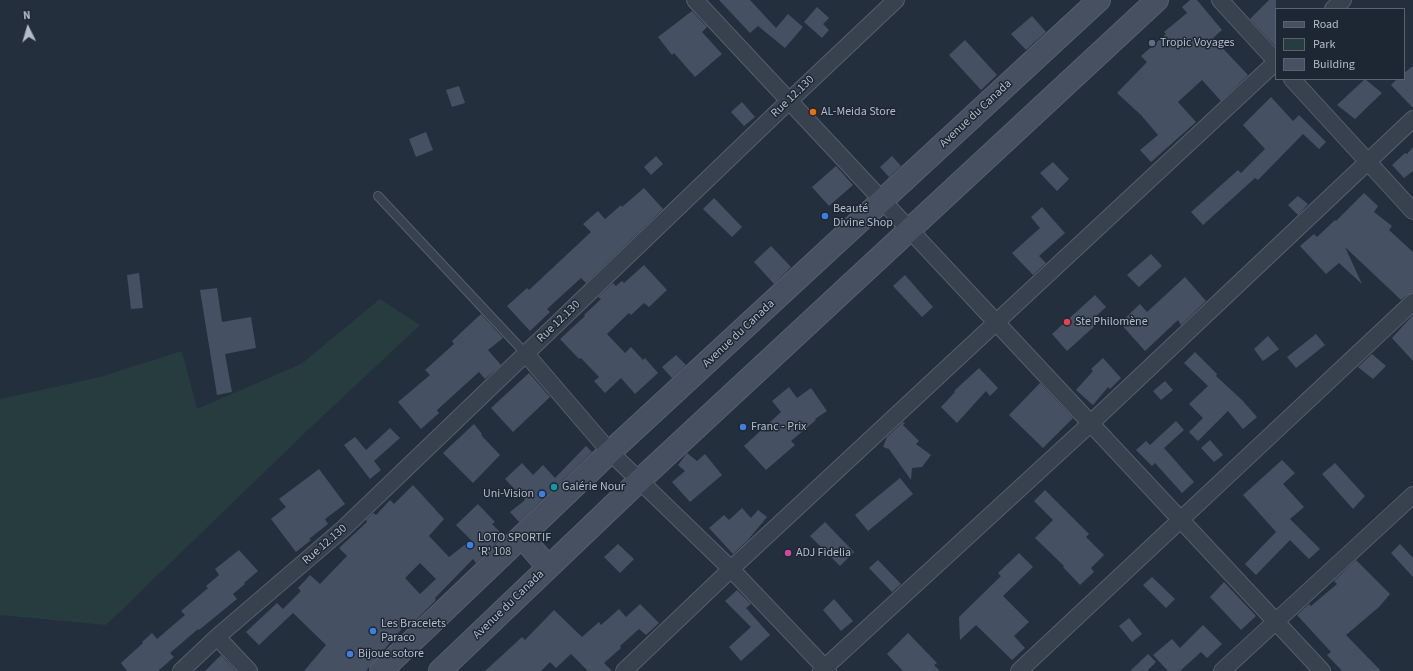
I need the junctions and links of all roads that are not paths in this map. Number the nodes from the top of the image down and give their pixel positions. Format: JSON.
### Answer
{"nodes":[{"id":1,"x":896,"y":0,"type":"edge"},
{"id":2,"x":1099,"y":0,"type":"edge"},
{"id":3,"x":1157,"y":0,"type":"edge"},
{"id":4,"x":1220,"y":0,"type":"edge"},
{"id":5,"x":1343,"y":0,"type":"edge"},
{"id":6,"x":701,"y":2,"type":"edge"},
{"id":7,"x":1334,"y":8,"type":"edge"},
{"id":8,"x":1275,"y":61,"type":"edge"},
{"id":9,"x":1275,"y":63,"type":"edge"},
{"id":10,"x":1293,"y":80,"type":"edge"},
{"id":11,"x":789,"y":101,"type":"junction"},
{"id":12,"x":1413,"y":119,"type":"edge"},
{"id":13,"x":1368,"y":162,"type":"junction"},
{"id":14,"x":378,"y":196,"type":"dead end"},
{"id":15,"x":883,"y":201,"type":"junction"},
{"id":16,"x":1413,"y":211,"type":"edge"},
{"id":17,"x":910,"y":230,"type":"junction"},
{"id":18,"x":1413,"y":302,"type":"edge"},
{"id":19,"x":997,"y":323,"type":"junction"},
{"id":20,"x":526,"y":354,"type":"junction"},
{"id":21,"x":1091,"y":423,"type":"junction"},
{"id":22,"x":610,"y":452,"type":"junction"},
{"id":23,"x":640,"y":480,"type":"junction"},
{"id":24,"x":1413,"y":495,"type":"edge"},
{"id":25,"x":1181,"y":520,"type":"junction"},
{"id":26,"x":522,"y":537,"type":"junction"},
{"id":27,"x":548,"y":567,"type":"junction"},
{"id":28,"x":731,"y":569,"type":"junction"},
{"id":29,"x":1276,"y":622,"type":"junction"},
{"id":30,"x":217,"y":637,"type":"junction"},
{"id":31,"x":824,"y":670,"type":"edge"},
{"id":32,"x":181,"y":671,"type":"edge"},
{"id":33,"x":249,"y":671,"type":"edge"},
{"id":34,"x":381,"y":671,"type":"edge"},
{"id":35,"x":440,"y":671,"type":"edge"},
{"id":36,"x":624,"y":671,"type":"edge"},
{"id":37,"x":1019,"y":671,"type":"edge"},
{"id":38,"x":1222,"y":671,"type":"edge"},
{"id":39,"x":1322,"y":671,"type":"edge"}],
"edges":[{"from":1,"to":11,"type":"street","name":"Rue 12.130"},
{"from":2,"to":15,"type":"main road","name":"Avenue du Canada"},
{"from":3,"to":17,"type":"main road","name":"Avenue du Canada"},
{"from":4,"to":8,"type":"street"},
{"from":5,"to":7,"type":"street"},
{"from":6,"to":11,"type":"street"},
{"from":9,"to":19,"type":"street"},
{"from":10,"to":13,"type":"street"},
{"from":11,"to":15,"type":"street"},
{"from":11,"to":20,"type":"street","name":"Rue 12.130"},
{"from":12,"to":13,"type":"street"},
{"from":13,"to":16,"type":"street"},
{"from":13,"to":21,"type":"street"},
{"from":14,"to":20,"type":"lane"},
{"from":15,"to":17,"type":"street"},
{"from":15,"to":22,"type":"main road","name":"Avenue du Canada"},
{"from":17,"to":19,"type":"street"},
{"from":17,"to":23,"type":"main road","name":"Avenue du Canada"},
{"from":18,"to":25,"type":"street"},
{"from":19,"to":21,"type":"street"},
{"from":19,"to":28,"type":"street"},
{"from":20,"to":22,"type":"street"},
{"from":20,"to":30,"type":"street","name":"Rue 12.130"},
{"from":21,"to":25,"type":"street"},
{"from":21,"to":31,"type":"street"},
{"from":22,"to":23,"type":"street"},
{"from":22,"to":26,"type":"main road","name":"Avenue du Canada"},
{"from":23,"to":27,"type":"main road","name":"Avenue du Canada"},
{"from":23,"to":28,"type":"street"},
{"from":24,"to":29,"type":"street"},
{"from":25,"to":29,"type":"street"},
{"from":25,"to":37,"type":"street"},
{"from":26,"to":27,"type":"main road"},
{"from":26,"to":34,"type":"main road","name":"Avenue du Canada"},
{"from":27,"to":35,"type":"main road","name":"Avenue du Canada"},
{"from":28,"to":31,"type":"street"},
{"from":28,"to":36,"type":"street"},
{"from":29,"to":38,"type":"street"},
{"from":29,"to":39,"type":"street"},
{"from":30,"to":32,"type":"street","name":"Rue 12.130"},
{"from":30,"to":33,"type":"street"}]}
